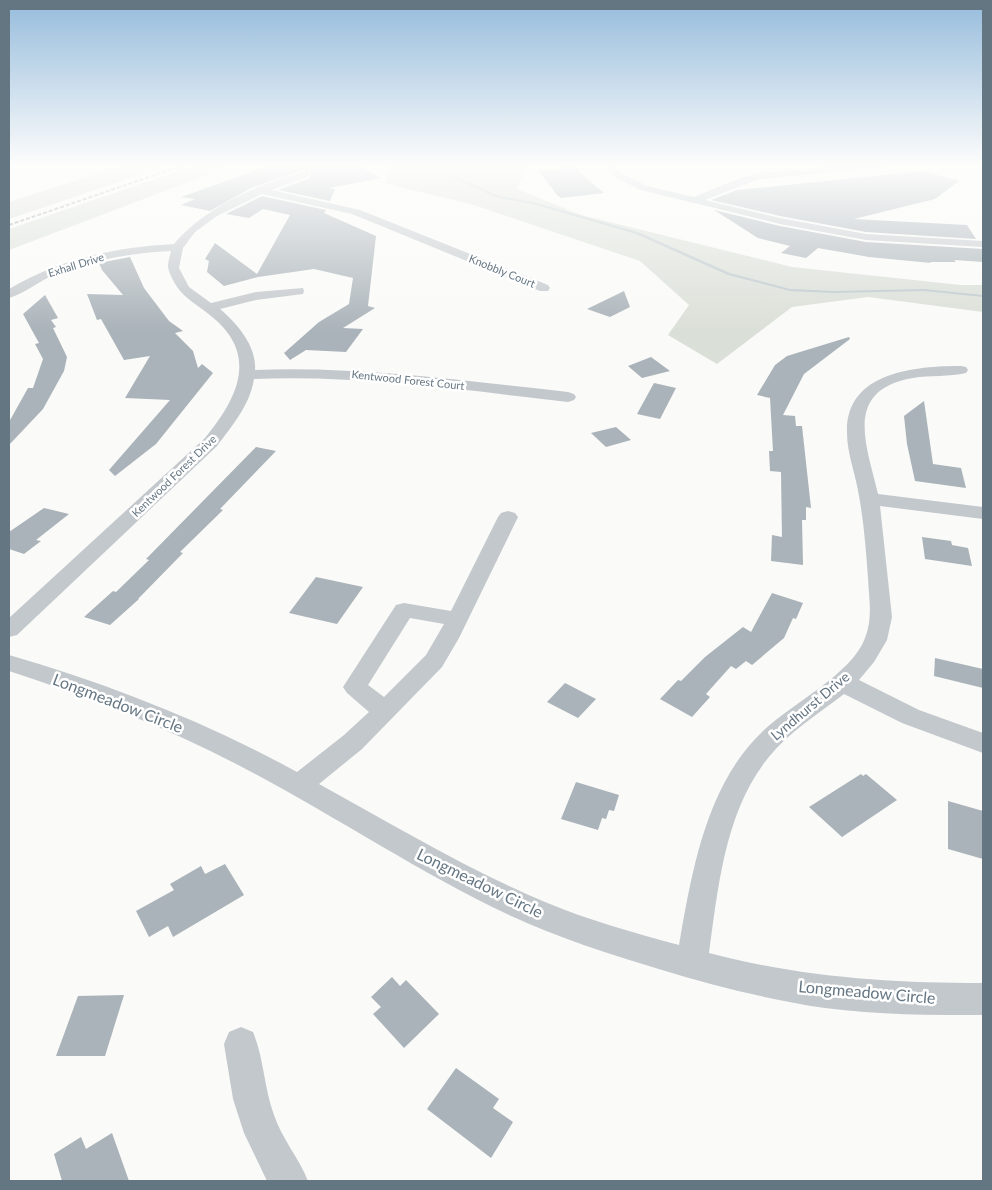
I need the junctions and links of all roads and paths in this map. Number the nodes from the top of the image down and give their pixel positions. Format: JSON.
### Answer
{"nodes":[{"id":1,"x":204,"y":220,"type":"edge"},
{"id":2,"x":375,"y":220,"type":"edge"},
{"id":3,"x":777,"y":220,"type":"edge"},
{"id":4,"x":983,"y":244,"type":"edge"},
{"id":5,"x":178,"y":247,"type":"junction"},
{"id":6,"x":544,"y":288,"type":"dead end"},
{"id":7,"x":298,"y":291,"type":"dead end"},
{"id":8,"x":9,"y":294,"type":"edge"},
{"id":9,"x":209,"y":308,"type":"junction"},
{"id":10,"x":961,"y":370,"type":"dead end"},
{"id":11,"x":248,"y":374,"type":"junction"},
{"id":12,"x":568,"y":397,"type":"dead end"},
{"id":13,"x":869,"y":499,"type":"junction"},
{"id":14,"x":983,"y":513,"type":"edge"},
{"id":15,"x":508,"y":517,"type":"dead end"},
{"id":16,"x":457,"y":619,"type":"junction"},
{"id":17,"x":9,"y":630,"type":"edge"},
{"id":18,"x":9,"y":663,"type":"edge"},
{"id":19,"x":842,"y":682,"type":"junction"},
{"id":20,"x":383,"y":713,"type":"junction"},
{"id":21,"x":983,"y":743,"type":"edge"},
{"id":22,"x":298,"y":786,"type":"junction"},
{"id":23,"x":691,"y":964,"type":"junction"},
{"id":24,"x":983,"y":999,"type":"edge"},
{"id":25,"x":241,"y":1044,"type":"dead end"},
{"id":26,"x":289,"y":1181,"type":"edge"}],
"edges":[{"from":1,"to":5,"type":"street"},
{"from":2,"to":6,"type":"street","name":"Knobbly Court"},
{"from":3,"to":4,"type":"street"},
{"from":5,"to":8,"type":"street","name":"Exhall Drive"},
{"from":5,"to":9,"type":"street","name":"Kentwood Forest Drive"},
{"from":7,"to":9,"type":"street"},
{"from":9,"to":11,"type":"street","name":"Kentwood Forest Drive"},
{"from":10,"to":13,"type":"street","name":"Lyndhurst Drive"},
{"from":11,"to":12,"type":"street","name":"Kentwood Forest Court"},
{"from":11,"to":17,"type":"street","name":"Kentwood Forest Drive"},
{"from":13,"to":14,"type":"street"},
{"from":13,"to":19,"type":"street","name":"Lyndhurst Drive"},
{"from":15,"to":16,"type":"street"},
{"from":16,"to":20,"type":"street"},
{"from":16,"to":20,"type":"street"},
{"from":18,"to":22,"type":"street","name":"Longmeadow Circle"},
{"from":19,"to":21,"type":"street"},
{"from":19,"to":23,"type":"street","name":"Lyndhurst Drive"},
{"from":20,"to":22,"type":"street"},
{"from":22,"to":23,"type":"street","name":"Longmeadow Circle"},
{"from":23,"to":24,"type":"street","name":"Longmeadow Circle"},
{"from":25,"to":26,"type":"street"}]}
